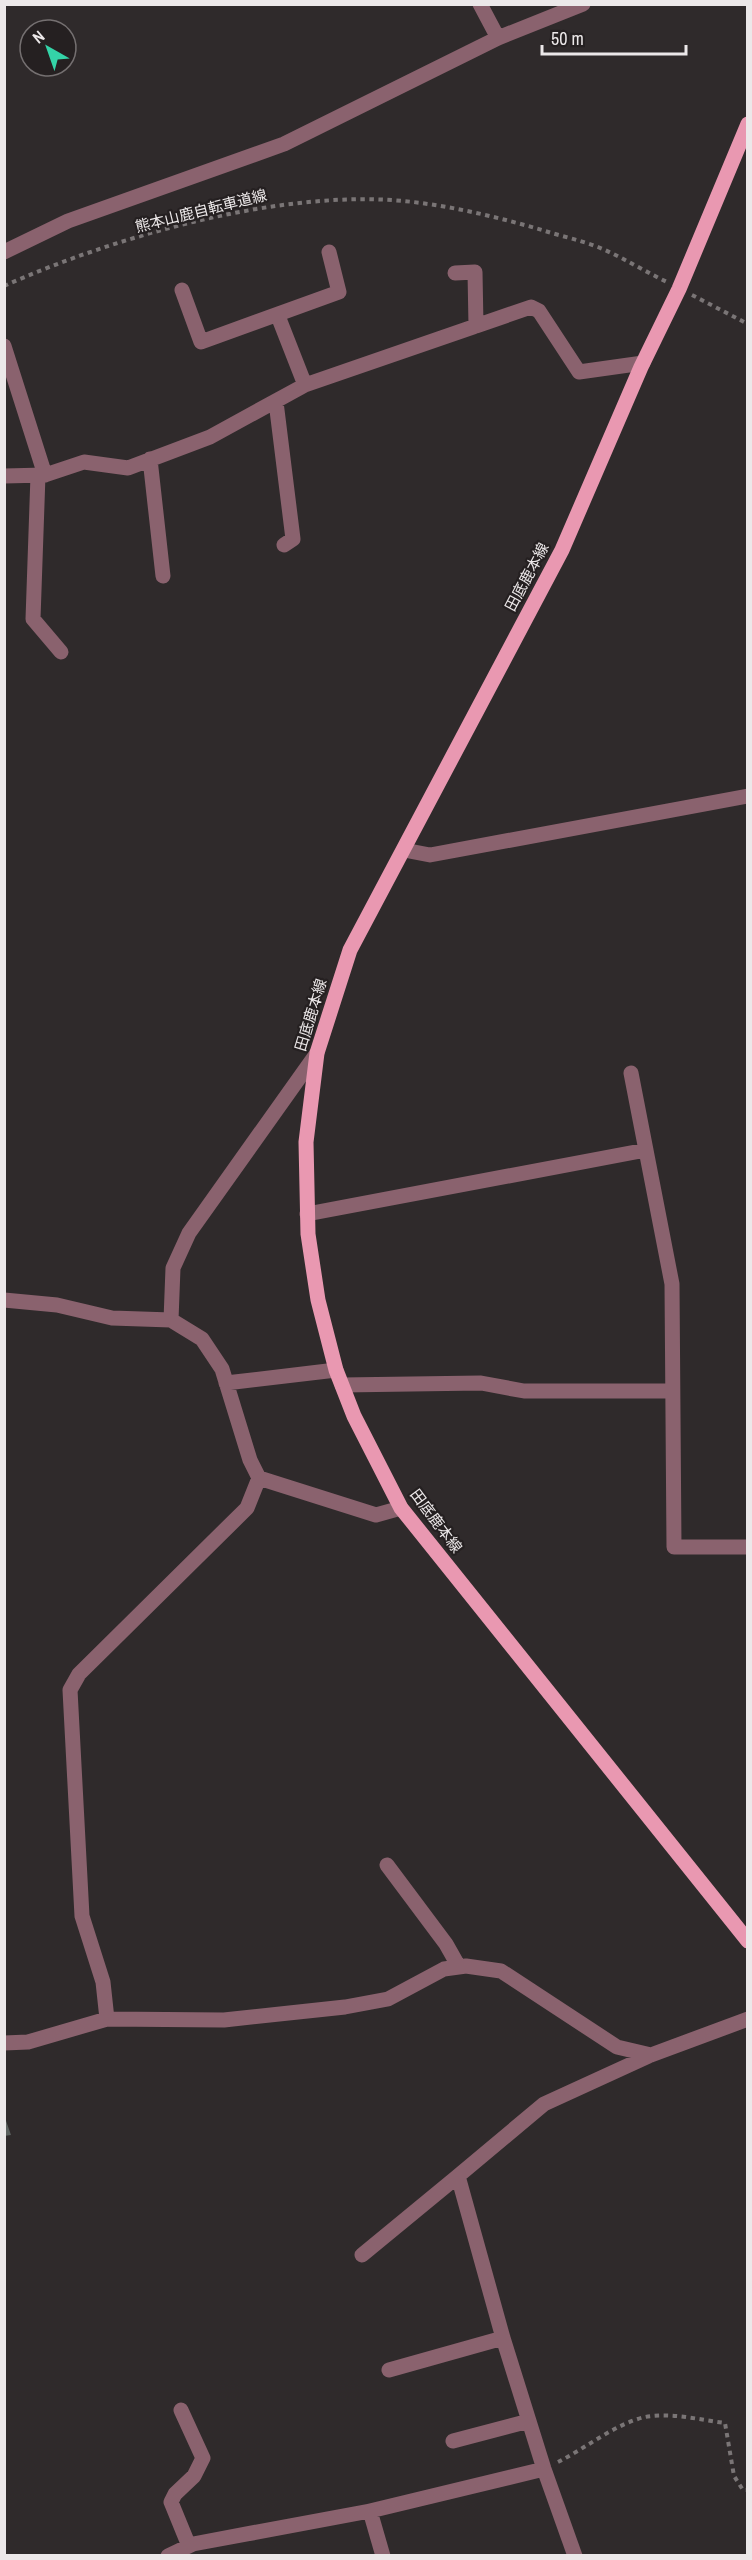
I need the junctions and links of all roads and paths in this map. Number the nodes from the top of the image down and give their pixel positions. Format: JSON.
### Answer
{"nodes":[{"id":1,"x":480,"y":4,"type":"edge"},
{"id":2,"x":583,"y":4,"type":"edge"},
{"id":3,"x":498,"y":38,"type":"junction"},
{"id":4,"x":747,"y":124,"type":"edge"},
{"id":5,"x":4,"y":252,"type":"edge"},
{"id":6,"x":329,"y":252,"type":"dead end"},
{"id":7,"x":455,"y":273,"type":"dead end"},
{"id":8,"x":4,"y":286,"type":"edge"},
{"id":9,"x":679,"y":289,"type":"junction"},
{"id":10,"x":182,"y":290,"type":"dead end"},
{"id":11,"x":278,"y":316,"type":"junction"},
{"id":12,"x":747,"y":324,"type":"edge"},
{"id":13,"x":476,"y":326,"type":"junction"},
{"id":14,"x":4,"y":346,"type":"edge"},
{"id":15,"x":643,"y":363,"type":"junction"},
{"id":16,"x":305,"y":385,"type":"junction"},
{"id":17,"x":276,"y":402,"type":"junction"},
{"id":18,"x":150,"y":459,"type":"junction"},
{"id":19,"x":41,"y":475,"type":"junction"},
{"id":20,"x":4,"y":476,"type":"edge"},
{"id":21,"x":284,"y":545,"type":"dead end"},
{"id":22,"x":163,"y":576,"type":"dead end"},
{"id":23,"x":61,"y":652,"type":"dead end"},
{"id":24,"x":747,"y":796,"type":"edge"},
{"id":25,"x":404,"y":850,"type":"junction"},
{"id":26,"x":317,"y":1053,"type":"junction"},
{"id":27,"x":631,"y":1073,"type":"dead end"},
{"id":28,"x":646,"y":1150,"type":"junction"},
{"id":29,"x":308,"y":1215,"type":"junction"},
{"id":30,"x":4,"y":1300,"type":"edge"},
{"id":31,"x":171,"y":1320,"type":"junction"},
{"id":32,"x":336,"y":1370,"type":"junction"},
{"id":33,"x":226,"y":1383,"type":"junction"},
{"id":34,"x":342,"y":1385,"type":"junction"},
{"id":35,"x":672,"y":1391,"type":"junction"},
{"id":36,"x":259,"y":1478,"type":"junction"},
{"id":37,"x":401,"y":1508,"type":"junction"},
{"id":38,"x":747,"y":1546,"type":"edge"},
{"id":39,"x":387,"y":1865,"type":"dead end"},
{"id":40,"x":747,"y":1941,"type":"edge"},
{"id":41,"x":459,"y":1967,"type":"junction"},
{"id":42,"x":107,"y":2019,"type":"junction"},
{"id":43,"x":747,"y":2019,"type":"edge"},
{"id":44,"x":4,"y":2043,"type":"edge"},
{"id":45,"x":651,"y":2055,"type":"junction"},
{"id":46,"x":458,"y":2176,"type":"junction"},
{"id":47,"x":362,"y":2255,"type":"dead end"},
{"id":48,"x":502,"y":2338,"type":"junction"},
{"id":49,"x":389,"y":2370,"type":"dead end"},
{"id":50,"x":181,"y":2410,"type":"dead end"},
{"id":51,"x":529,"y":2421,"type":"junction"},
{"id":52,"x":453,"y":2441,"type":"dead end"},
{"id":53,"x":544,"y":2469,"type":"junction"},
{"id":54,"x":747,"y":2490,"type":"edge"},
{"id":55,"x":370,"y":2511,"type":"junction"},
{"id":56,"x":189,"y":2546,"type":"junction"},
{"id":57,"x":168,"y":2556,"type":"edge"},
{"id":58,"x":383,"y":2556,"type":"edge"},
{"id":59,"x":575,"y":2556,"type":"edge"}],
"edges":[{"from":1,"to":3,"type":"street"},
{"from":2,"to":3,"type":"street"},
{"from":3,"to":5,"type":"street"},
{"from":4,"to":9,"type":"main road","name":"田底鹿本線"},
{"from":6,"to":11,"type":"street"},
{"from":7,"to":13,"type":"street"},
{"from":8,"to":9,"type":"path","name":"熊本山鹿自転車道線"},
{"from":9,"to":12,"type":"path","name":"熊本山鹿自転車道線"},
{"from":9,"to":15,"type":"main road","name":"田底鹿本線"},
{"from":10,"to":11,"type":"street"},
{"from":11,"to":16,"type":"street"},
{"from":13,"to":15,"type":"street"},
{"from":13,"to":16,"type":"street"},
{"from":14,"to":19,"type":"street"},
{"from":15,"to":25,"type":"main road","name":"田底鹿本線"},
{"from":16,"to":17,"type":"street"},
{"from":17,"to":18,"type":"street"},
{"from":17,"to":21,"type":"street"},
{"from":18,"to":19,"type":"street"},
{"from":18,"to":22,"type":"street"},
{"from":19,"to":20,"type":"street"},
{"from":19,"to":23,"type":"street"},
{"from":24,"to":25,"type":"street"},
{"from":25,"to":26,"type":"main road","name":"田底鹿本線"},
{"from":26,"to":29,"type":"main road","name":"田底鹿本線"},
{"from":26,"to":31,"type":"street"},
{"from":27,"to":28,"type":"street"},
{"from":28,"to":29,"type":"street"},
{"from":28,"to":35,"type":"street"},
{"from":29,"to":32,"type":"main road","name":"田底鹿本線"},
{"from":30,"to":31,"type":"street"},
{"from":31,"to":33,"type":"street"},
{"from":32,"to":33,"type":"street"},
{"from":32,"to":34,"type":"main road","name":"田底鹿本線"},
{"from":33,"to":36,"type":"street"},
{"from":34,"to":35,"type":"street"},
{"from":34,"to":37,"type":"main road","name":"田底鹿本線"},
{"from":35,"to":38,"type":"street"},
{"from":36,"to":37,"type":"street"},
{"from":36,"to":42,"type":"street"},
{"from":37,"to":40,"type":"main road","name":"田底鹿本線"},
{"from":39,"to":41,"type":"street"},
{"from":41,"to":42,"type":"street"},
{"from":41,"to":45,"type":"street"},
{"from":42,"to":44,"type":"street"},
{"from":43,"to":45,"type":"street"},
{"from":45,"to":46,"type":"street"},
{"from":46,"to":47,"type":"street"},
{"from":46,"to":48,"type":"street"},
{"from":48,"to":49,"type":"street"},
{"from":48,"to":51,"type":"street"},
{"from":50,"to":56,"type":"street"},
{"from":51,"to":52,"type":"street"},
{"from":51,"to":53,"type":"street"},
{"from":53,"to":54,"type":"path"},
{"from":53,"to":55,"type":"street"},
{"from":53,"to":59,"type":"street"},
{"from":55,"to":56,"type":"street"},
{"from":55,"to":58,"type":"street"},
{"from":56,"to":57,"type":"street"}]}
